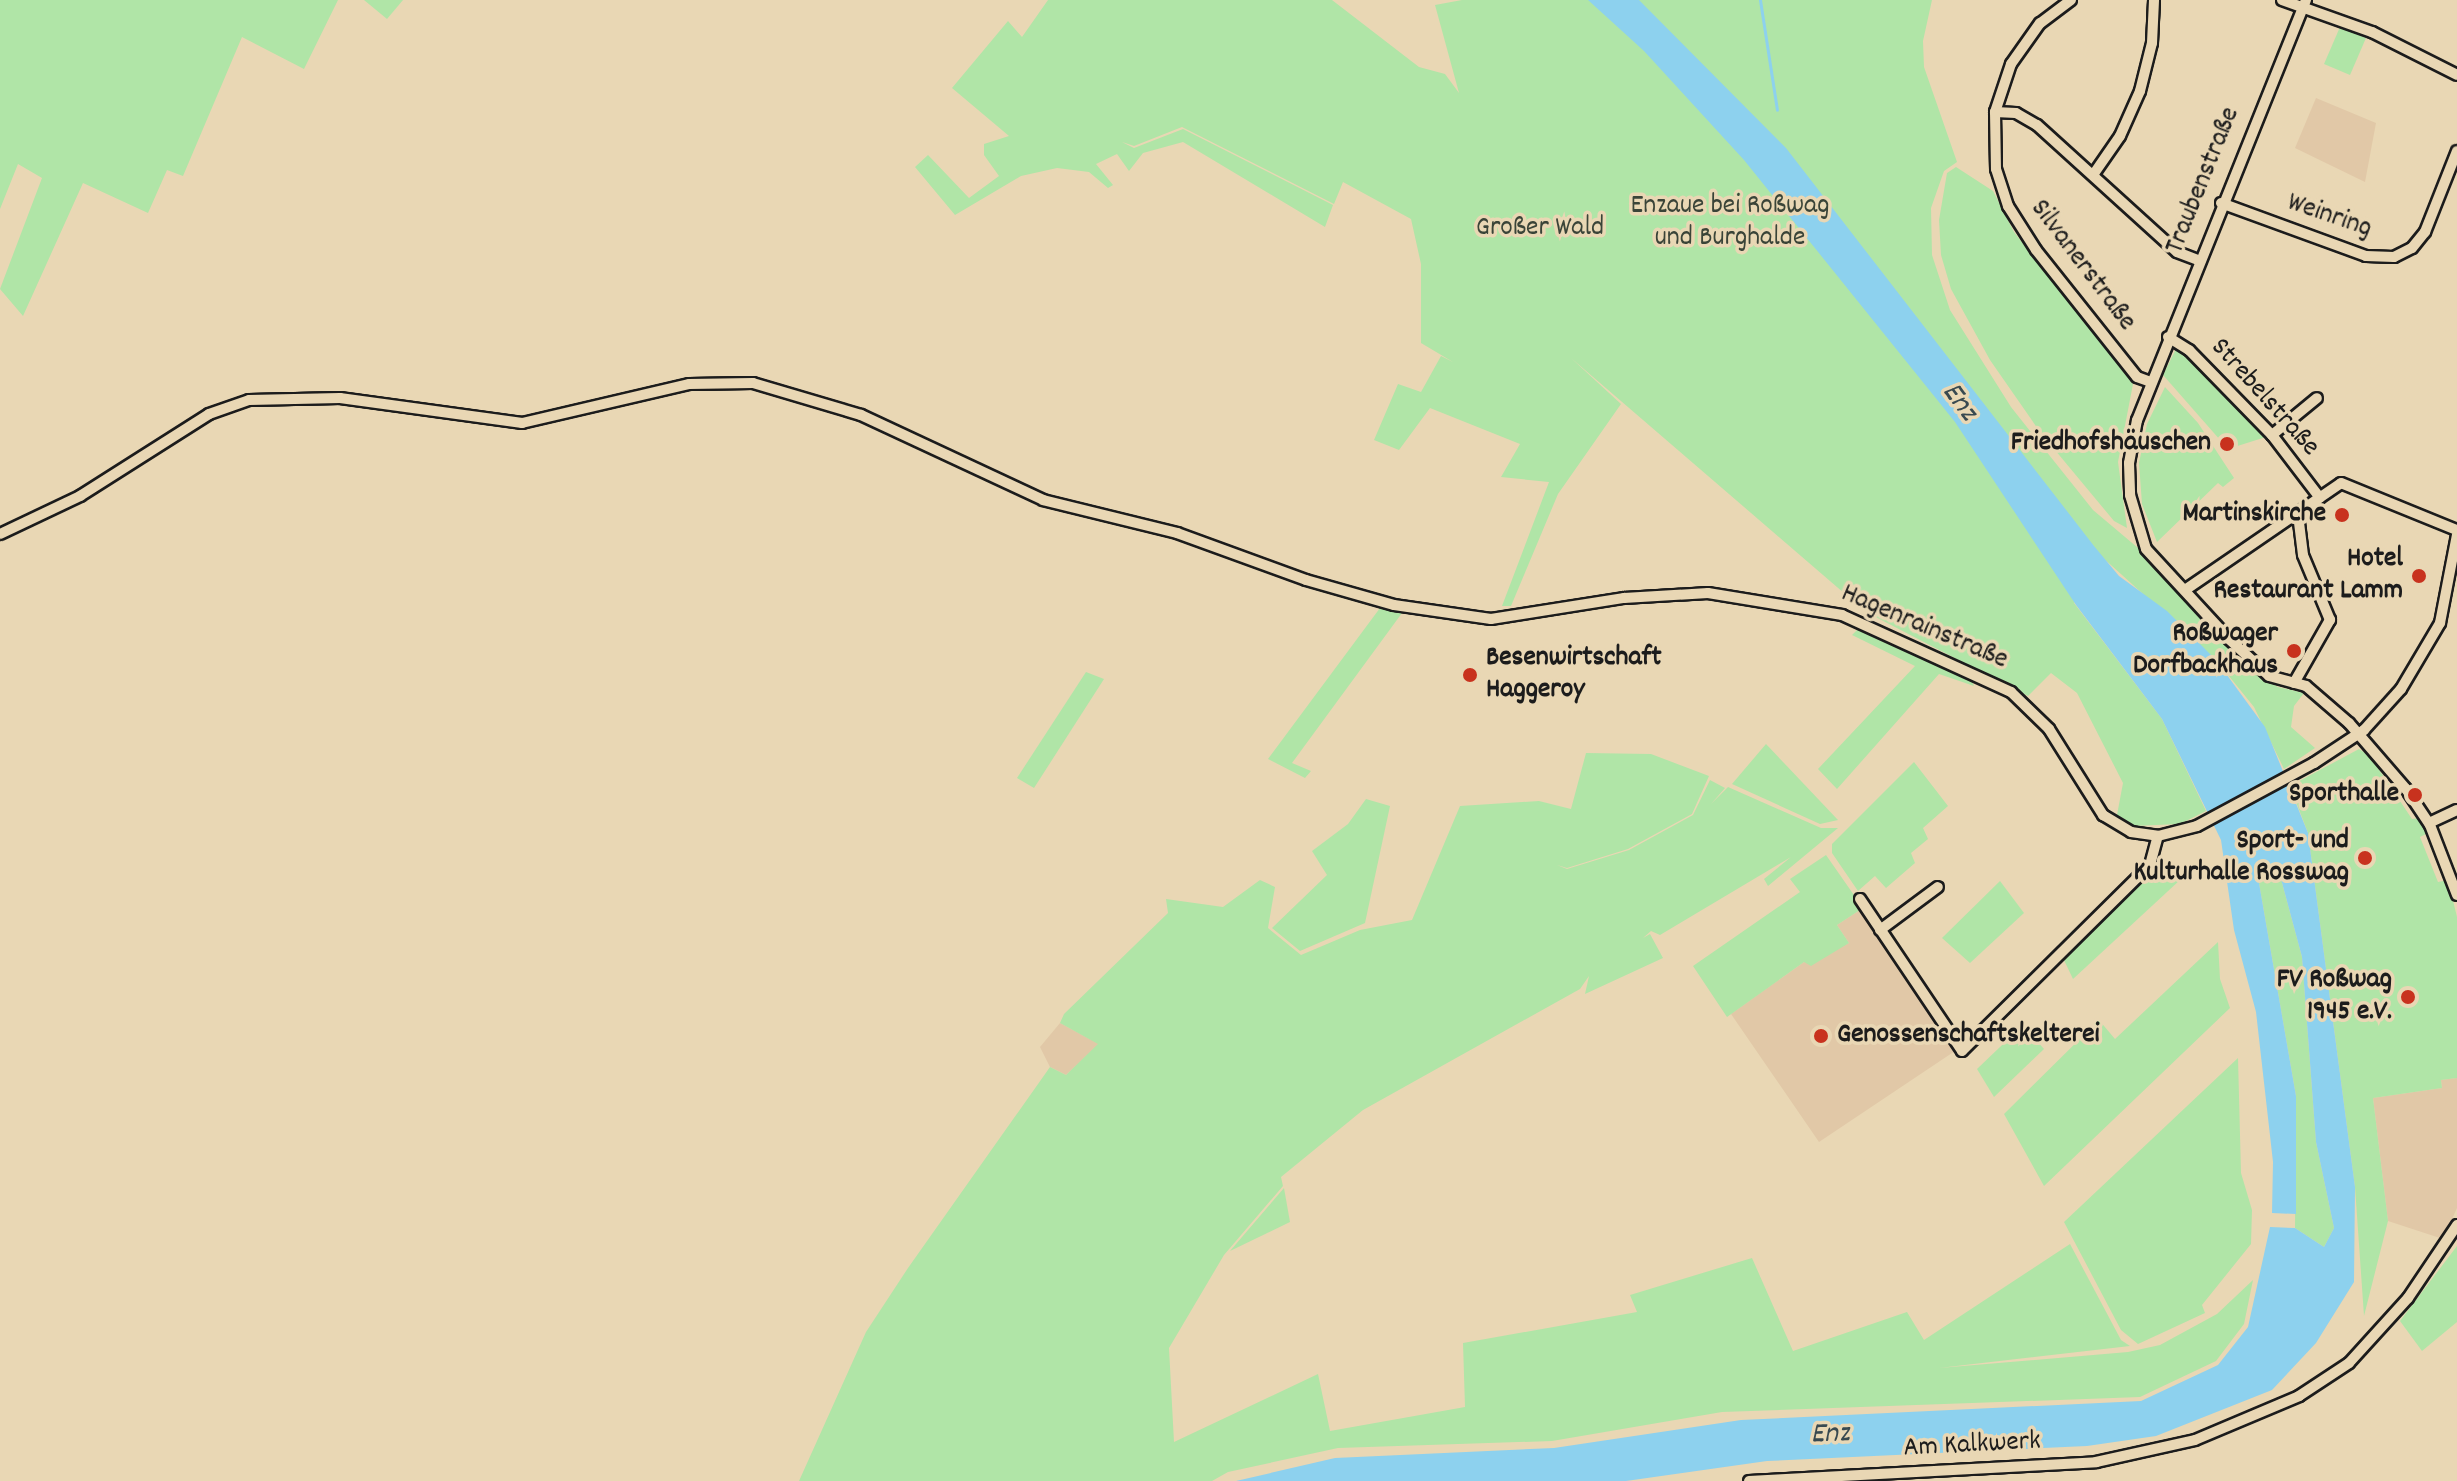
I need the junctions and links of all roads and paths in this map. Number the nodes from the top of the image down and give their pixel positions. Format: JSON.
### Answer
{"nodes":[{"id":1,"x":2071,"y":0,"type":"edge"},
{"id":2,"x":2154,"y":0,"type":"edge"},
{"id":3,"x":2282,"y":0,"type":"edge"},
{"id":4,"x":2304,"y":3,"type":"edge"},
{"id":5,"x":2457,"y":75,"type":"edge"},
{"id":6,"x":1995,"y":112,"type":"junction"},
{"id":7,"x":2457,"y":151,"type":"edge"},
{"id":8,"x":2093,"y":175,"type":"junction"},
{"id":9,"x":2221,"y":203,"type":"junction"},
{"id":10,"x":2198,"y":260,"type":"junction"},
{"id":11,"x":2168,"y":337,"type":"junction"},
{"id":12,"x":2151,"y":382,"type":"junction"},
{"id":13,"x":2317,"y":398,"type":"dead end"},
{"id":14,"x":2272,"y":435,"type":"junction"},
{"id":15,"x":2320,"y":498,"type":"junction"},
{"id":16,"x":2298,"y":516,"type":"junction"},
{"id":17,"x":2457,"y":532,"type":"edge"},
{"id":18,"x":0,"y":534,"type":"edge"},
{"id":19,"x":2185,"y":590,"type":"junction"},
{"id":20,"x":2294,"y":683,"type":"junction"},
{"id":21,"x":2359,"y":733,"type":"junction"},
{"id":22,"x":2457,"y":810,"type":"edge"},
{"id":23,"x":2429,"y":823,"type":"junction"},
{"id":24,"x":2158,"y":836,"type":"junction"},
{"id":25,"x":1938,"y":887,"type":"dead end"},
{"id":26,"x":2457,"y":895,"type":"edge"},
{"id":27,"x":1860,"y":899,"type":"dead end"},
{"id":28,"x":1880,"y":930,"type":"junction"},
{"id":29,"x":2457,"y":1225,"type":"edge"},
{"id":30,"x":1749,"y":1481,"type":"edge"}],
"edges":[{"from":1,"to":6,"type":"street","name":"Silvanerstraße"},
{"from":2,"to":8,"type":"street"},
{"from":3,"to":4,"type":"street"},
{"from":4,"to":5,"type":"street"},
{"from":4,"to":9,"type":"street","name":"Traubenstraße"},
{"from":6,"to":8,"type":"street"},
{"from":6,"to":12,"type":"street","name":"Silvanerstraße"},
{"from":7,"to":9,"type":"street","name":"Weinring"},
{"from":8,"to":10,"type":"street"},
{"from":9,"to":10,"type":"street","name":"Traubenstraße"},
{"from":10,"to":11,"type":"street","name":"Traubenstraße"},
{"from":11,"to":12,"type":"street","name":"Traubenstraße"},
{"from":11,"to":14,"type":"street","name":"Strebelstraße"},
{"from":12,"to":19,"type":"street","name":"Traubenstraße"},
{"from":13,"to":14,"type":"street"},
{"from":14,"to":15,"type":"street","name":"Strebelstraße"},
{"from":15,"to":16,"type":"street"},
{"from":15,"to":17,"type":"street"},
{"from":16,"to":19,"type":"street"},
{"from":16,"to":20,"type":"street"},
{"from":17,"to":21,"type":"street"},
{"from":18,"to":24,"type":"street","name":"Hagenrainstraße"},
{"from":19,"to":20,"type":"street","name":"Traubenstraße"},
{"from":20,"to":21,"type":"street","name":"Traubenstraße"},
{"from":21,"to":23,"type":"street","name":"Traubenstraße"},
{"from":21,"to":24,"type":"street"},
{"from":22,"to":23,"type":"street"},
{"from":23,"to":26,"type":"street","name":"Traubenstraße"},
{"from":24,"to":28,"type":"street"},
{"from":25,"to":28,"type":"street"},
{"from":27,"to":28,"type":"street"},
{"from":29,"to":30,"type":"street","name":"Am Kalkwerk"}]}
